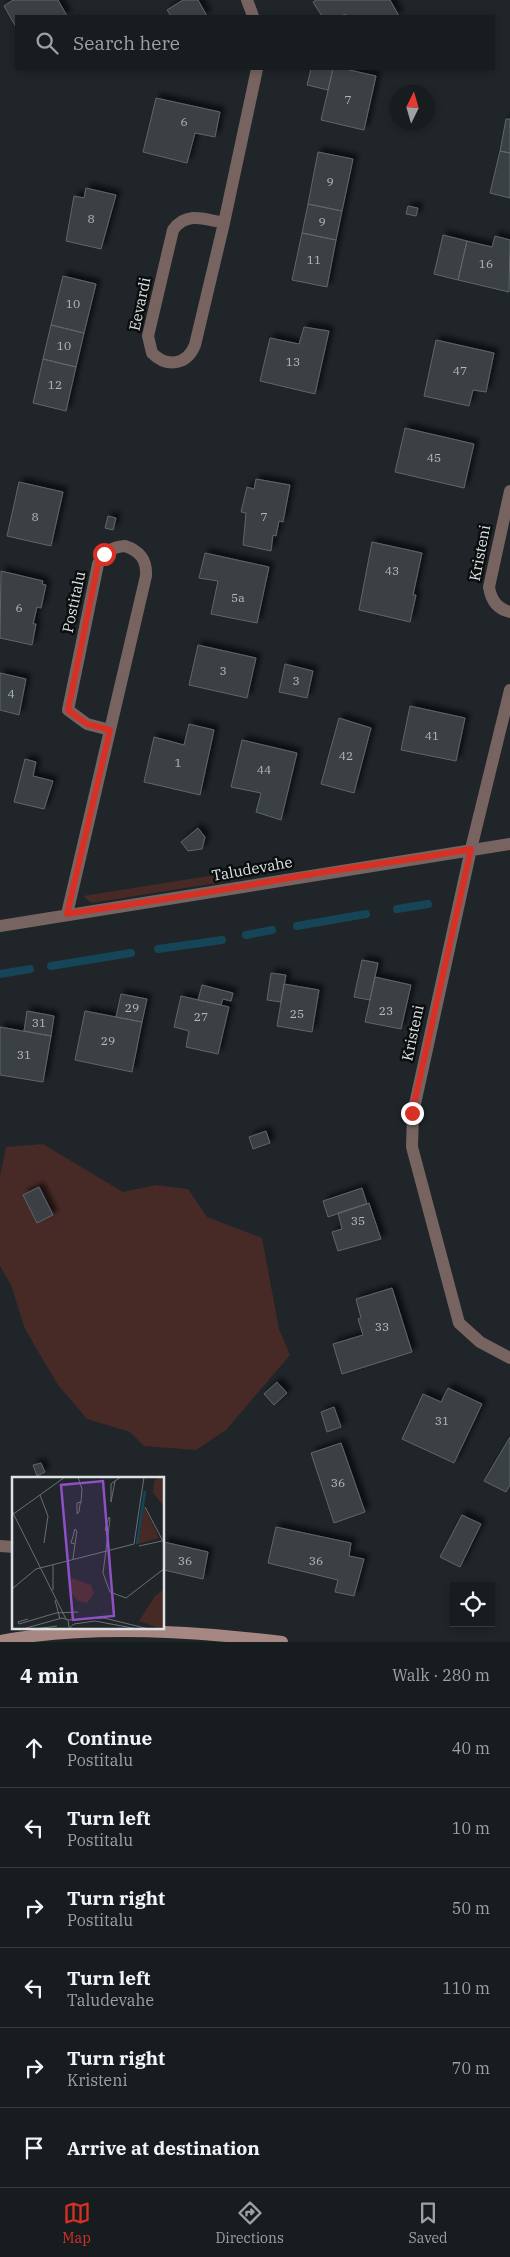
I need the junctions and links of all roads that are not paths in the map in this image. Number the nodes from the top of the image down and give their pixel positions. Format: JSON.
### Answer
{"nodes":[{"id":1,"x":247,"y":0,"type":"edge"},
{"id":2,"x":253,"y":15,"type":"edge"},
{"id":3,"x":257,"y":70,"type":"edge"},
{"id":4,"x":224,"y":223,"type":"junction"},
{"id":5,"x":510,"y":491,"type":"edge"},
{"id":6,"x":510,"y":612,"type":"edge"},
{"id":7,"x":510,"y":690,"type":"edge"},
{"id":8,"x":110,"y":730,"type":"junction"},
{"id":9,"x":510,"y":844,"type":"edge"},
{"id":10,"x":471,"y":849,"type":"junction"},
{"id":11,"x":67,"y":914,"type":"junction"},
{"id":12,"x":0,"y":926,"type":"edge"},
{"id":13,"x":510,"y":1358,"type":"edge"},
{"id":14,"x":0,"y":1641,"type":"edge"},
{"id":15,"x":282,"y":1642,"type":"edge"}],
"edges":[{"from":1,"to":2,"type":"street"},
{"from":3,"to":4,"type":"street","name":"Eevardi"},
{"from":4,"to":4,"type":"street","name":"Eevardi"},
{"from":5,"to":6,"type":"street","name":"Kristeni"},
{"from":7,"to":10,"type":"street","name":"Kristeni"},
{"from":8,"to":8,"type":"street","name":"Postitalu"},
{"from":8,"to":11,"type":"street","name":"Postitalu"},
{"from":9,"to":10,"type":"street","name":"Taludevahe"},
{"from":10,"to":11,"type":"street","name":"Taludevahe"},
{"from":10,"to":13,"type":"street","name":"Kristeni"},
{"from":11,"to":12,"type":"street","name":"Taludevahe"},
{"from":14,"to":15,"type":"street"}]}
